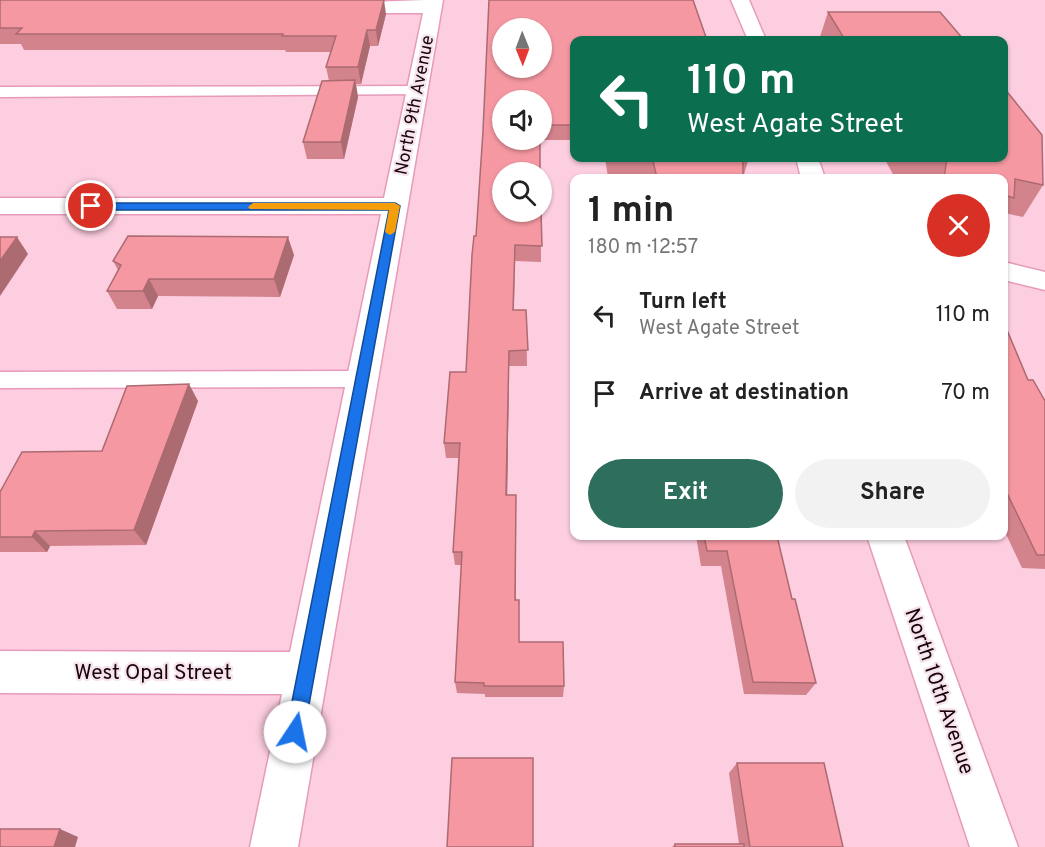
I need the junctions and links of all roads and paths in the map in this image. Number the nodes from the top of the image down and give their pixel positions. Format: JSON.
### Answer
{"nodes":[{"id":1,"x":740,"y":0,"type":"edge"},
{"id":2,"x":433,"y":4,"type":"edge"},
{"id":3,"x":328,"y":8,"type":"edge"},
{"id":4,"x":755,"y":36,"type":"edge"},
{"id":5,"x":417,"y":91,"type":"junction"},
{"id":6,"x":0,"y":92,"type":"edge"},
{"id":7,"x":0,"y":206,"type":"edge"},
{"id":8,"x":395,"y":206,"type":"junction"},
{"id":9,"x":1008,"y":272,"type":"edge"},
{"id":10,"x":1045,"y":281,"type":"edge"},
{"id":11,"x":362,"y":379,"type":"junction"},
{"id":12,"x":0,"y":380,"type":"edge"},
{"id":13,"x":887,"y":540,"type":"edge"},
{"id":14,"x":0,"y":672,"type":"edge"},
{"id":15,"x":306,"y":673,"type":"junction"},
{"id":16,"x":274,"y":847,"type":"edge"},
{"id":17,"x":994,"y":847,"type":"edge"}],
"edges":[{"from":1,"to":4,"type":"street"},
{"from":2,"to":3,"type":"street"},
{"from":2,"to":5,"type":"street","name":"North 9th Avenue"},
{"from":5,"to":6,"type":"lane"},
{"from":5,"to":8,"type":"street","name":"North 9th Avenue"},
{"from":7,"to":8,"type":"street"},
{"from":8,"to":11,"type":"street","name":"North 9th Avenue"},
{"from":9,"to":10,"type":"street"},
{"from":11,"to":12,"type":"lane"},
{"from":11,"to":15,"type":"street","name":"North 9th Avenue"},
{"from":13,"to":17,"type":"street","name":"North 10th Avenue"},
{"from":14,"to":15,"type":"street","name":"West Opal Street"},
{"from":15,"to":16,"type":"street","name":"North 9th Avenue"}]}
